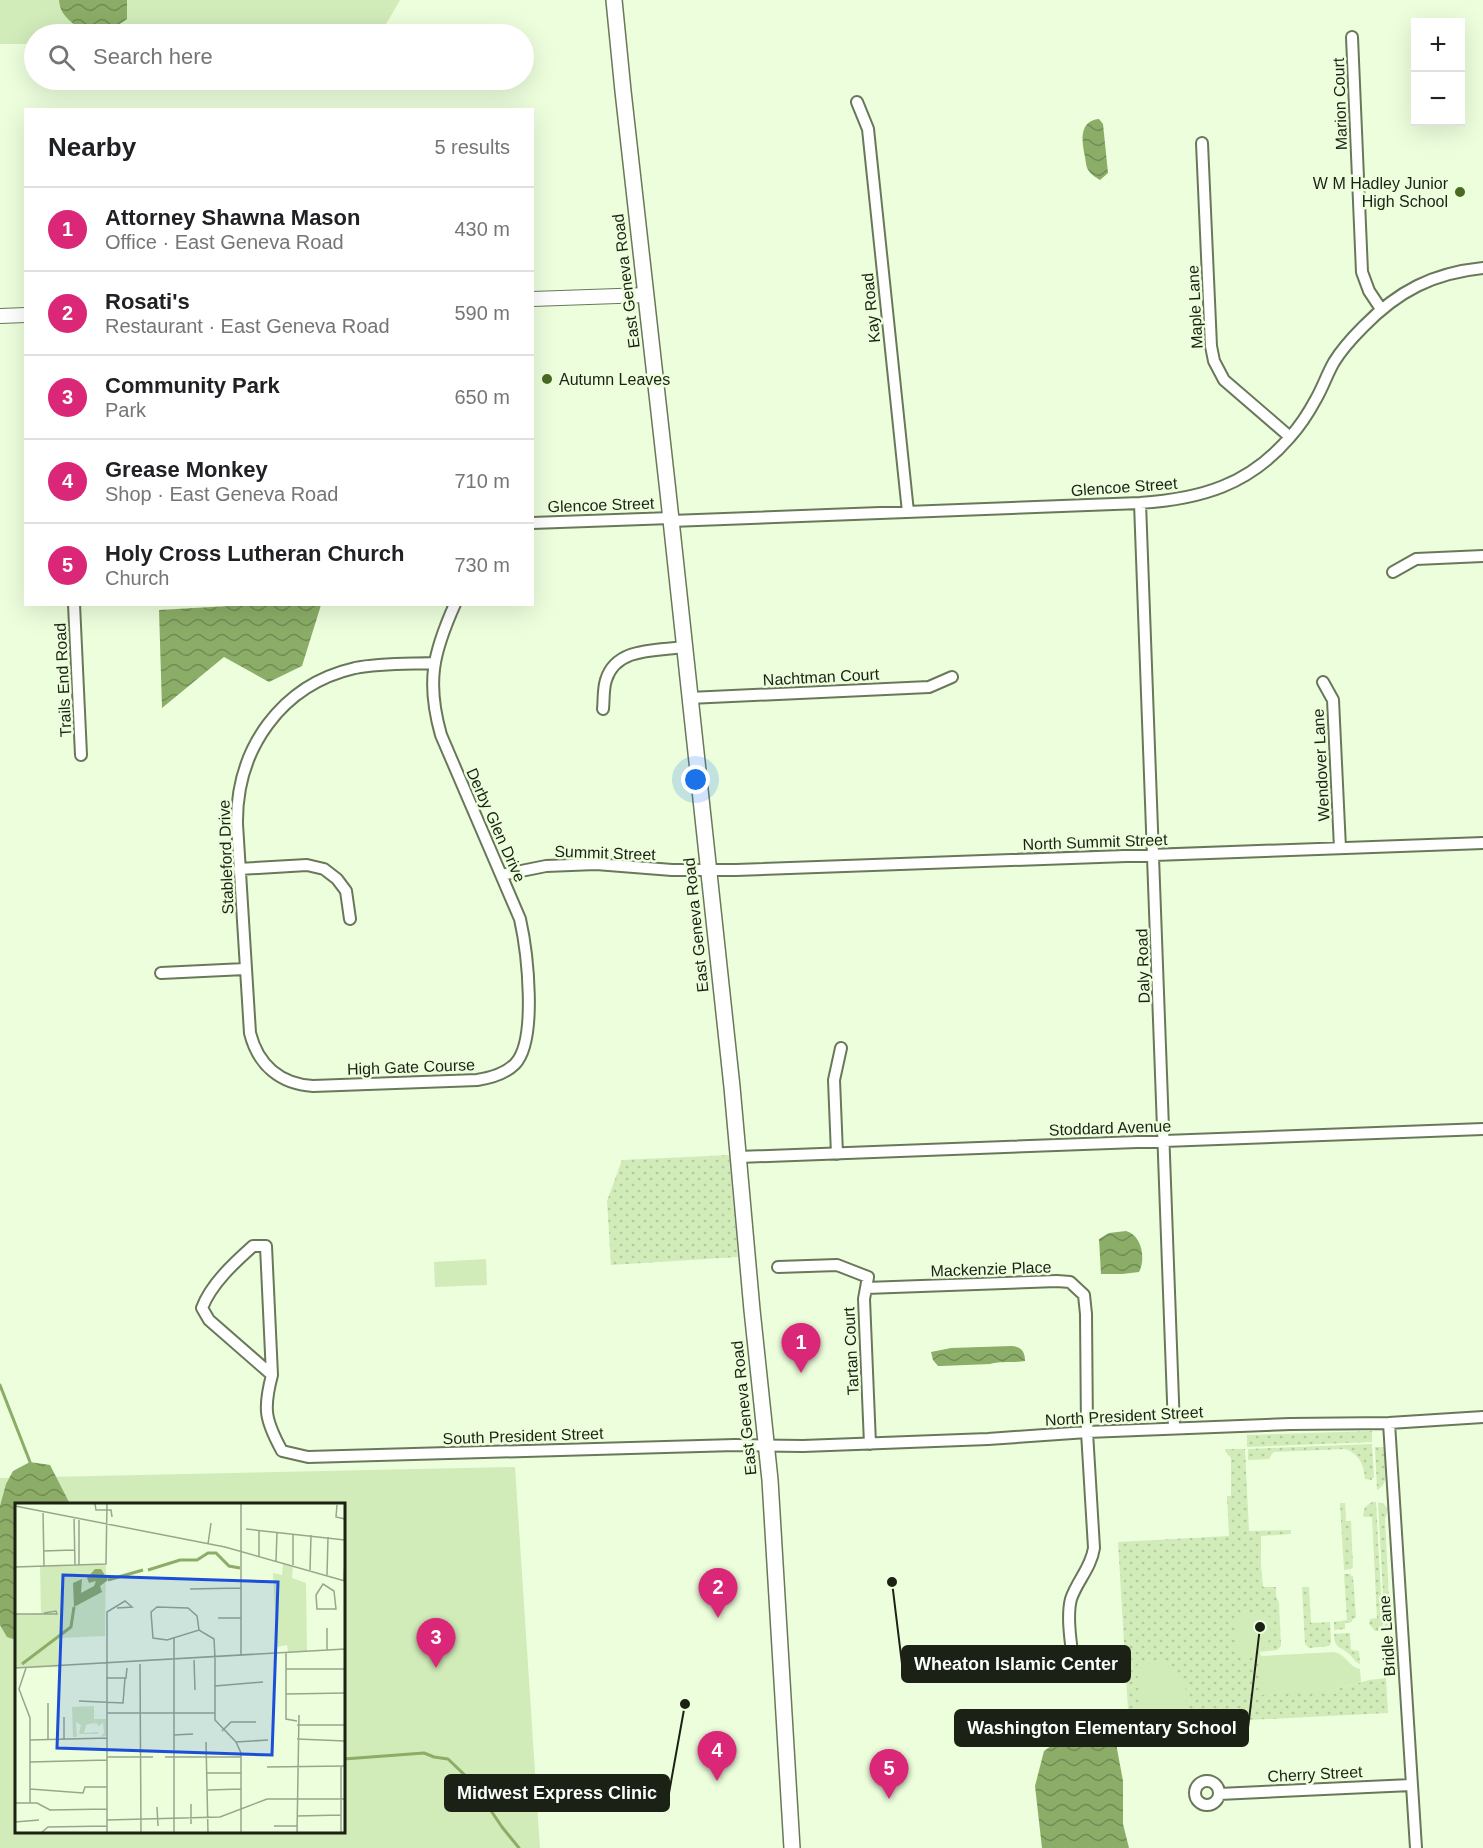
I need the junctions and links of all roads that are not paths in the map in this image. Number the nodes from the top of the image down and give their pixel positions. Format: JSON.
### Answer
{"nodes":[{"id":1,"x":614,"y":0,"type":"edge"},
{"id":2,"x":1352,"y":37,"type":"dead end"},
{"id":3,"x":857,"y":102,"type":"dead end"},
{"id":4,"x":1202,"y":143,"type":"dead end"},
{"id":5,"x":1483,"y":268,"type":"edge"},
{"id":6,"x":646,"y":295,"type":"junction"},
{"id":7,"x":534,"y":299,"type":"edge"},
{"id":8,"x":1381,"y":309,"type":"junction"},
{"id":9,"x":24,"y":315,"type":"edge"},
{"id":10,"x":0,"y":316,"type":"edge"},
{"id":11,"x":1290,"y":437,"type":"junction"},
{"id":12,"x":1140,"y":503,"type":"junction"},
{"id":13,"x":908,"y":512,"type":"junction"},
{"id":14,"x":671,"y":519,"type":"junction"},
{"id":15,"x":534,"y":523,"type":"edge"},
{"id":16,"x":1483,"y":556,"type":"edge"},
{"id":17,"x":1394,"y":572,"type":"dead end"},
{"id":18,"x":74,"y":606,"type":"edge"},
{"id":19,"x":454,"y":606,"type":"edge"},
{"id":20,"x":684,"y":647,"type":"junction"},
{"id":21,"x":434,"y":663,"type":"junction"},
{"id":22,"x":952,"y":677,"type":"dead end"},
{"id":23,"x":1323,"y":682,"type":"dead end"},
{"id":24,"x":689,"y":698,"type":"junction"},
{"id":25,"x":603,"y":709,"type":"dead end"},
{"id":26,"x":81,"y":755,"type":"dead end"},
{"id":27,"x":1483,"y":843,"type":"edge"},
{"id":28,"x":1340,"y":848,"type":"junction"},
{"id":29,"x":1154,"y":855,"type":"junction"},
{"id":30,"x":239,"y":869,"type":"junction"},
{"id":31,"x":708,"y":871,"type":"junction"},
{"id":32,"x":501,"y":875,"type":"junction"},
{"id":33,"x":350,"y":919,"type":"dead end"},
{"id":34,"x":245,"y":969,"type":"junction"},
{"id":35,"x":161,"y":973,"type":"dead end"},
{"id":36,"x":841,"y":1048,"type":"dead end"},
{"id":37,"x":518,"y":1060,"type":"joint"},
{"id":38,"x":299,"y":1084,"type":"joint"},
{"id":39,"x":1483,"y":1129,"type":"edge"},
{"id":40,"x":1164,"y":1141,"type":"junction"},
{"id":41,"x":837,"y":1154,"type":"junction"},
{"id":42,"x":739,"y":1157,"type":"junction"},
{"id":43,"x":778,"y":1267,"type":"dead end"},
{"id":44,"x":866,"y":1288,"type":"junction"},
{"id":45,"x":272,"y":1375,"type":"junction"},
{"id":46,"x":1483,"y":1418,"type":"edge"},
{"id":47,"x":1389,"y":1423,"type":"junction"},
{"id":48,"x":1174,"y":1428,"type":"junction"},
{"id":49,"x":1087,"y":1432,"type":"junction"},
{"id":50,"x":870,"y":1444,"type":"junction"},
{"id":51,"x":766,"y":1446,"type":"junction"},
{"id":52,"x":1074,"y":1669,"type":"dead end"},
{"id":53,"x":1412,"y":1785,"type":"junction"},
{"id":54,"x":1219,"y":1794,"type":"dead end"},
{"id":55,"x":792,"y":1848,"type":"edge"},
{"id":56,"x":1416,"y":1848,"type":"edge"}],
"edges":[{"from":1,"to":6,"type":"main road","name":"East Geneva Road"},
{"from":2,"to":8,"type":"street","name":"Marion Court"},
{"from":3,"to":13,"type":"street","name":"Kay Road"},
{"from":4,"to":11,"type":"street","name":"Maple Lane"},
{"from":5,"to":8,"type":"street","name":"Glencoe Street"},
{"from":6,"to":7,"type":"street"},
{"from":6,"to":14,"type":"main road","name":"East Geneva Road"},
{"from":8,"to":11,"type":"street","name":"Glencoe Street"},
{"from":9,"to":10,"type":"street"},
{"from":11,"to":12,"type":"street","name":"Glencoe Street"},
{"from":12,"to":13,"type":"street","name":"Glencoe Street"},
{"from":12,"to":29,"type":"street","name":"Daly Road"},
{"from":13,"to":14,"type":"street","name":"Glencoe Street"},
{"from":14,"to":15,"type":"street","name":"Glencoe Street"},
{"from":14,"to":20,"type":"main road","name":"East Geneva Road"},
{"from":16,"to":17,"type":"street"},
{"from":18,"to":26,"type":"street","name":"Trails End Road"},
{"from":19,"to":21,"type":"street","name":"Derby Glen Drive"},
{"from":20,"to":24,"type":"main road","name":"East Geneva Road"},
{"from":20,"to":25,"type":"street"},
{"from":21,"to":30,"type":"street","name":"Stableford Drive"},
{"from":21,"to":32,"type":"street","name":"Derby Glen Drive"},
{"from":22,"to":24,"type":"street","name":"Nachtman Court"},
{"from":23,"to":28,"type":"street","name":"Wendover Lane"},
{"from":24,"to":31,"type":"main road","name":"East Geneva Road"},
{"from":27,"to":28,"type":"street","name":"North Summit Street"},
{"from":28,"to":29,"type":"street","name":"North Summit Street"},
{"from":29,"to":31,"type":"street","name":"North Summit Street"},
{"from":29,"to":40,"type":"street","name":"Daly Road"},
{"from":30,"to":33,"type":"street"},
{"from":30,"to":34,"type":"street","name":"Stableford Drive"},
{"from":31,"to":32,"type":"street","name":"Summit Street"},
{"from":31,"to":42,"type":"main road","name":"East Geneva Road"},
{"from":32,"to":37,"type":"street","name":"Derby Glen Drive"},
{"from":34,"to":35,"type":"street"},
{"from":34,"to":38,"type":"street","name":"Stableford Drive"},
{"from":36,"to":41,"type":"street"},
{"from":37,"to":38,"type":"street","name":"High Gate Course"},
{"from":39,"to":40,"type":"street","name":"Stoddard Avenue"},
{"from":40,"to":41,"type":"street","name":"Stoddard Avenue"},
{"from":40,"to":48,"type":"street","name":"Daly Road"},
{"from":41,"to":42,"type":"street","name":"Stoddard Avenue"},
{"from":42,"to":51,"type":"main road","name":"East Geneva Road"},
{"from":43,"to":44,"type":"street","name":"Tartan Court"},
{"from":44,"to":49,"type":"street","name":"Mackenzie Place"},
{"from":44,"to":50,"type":"street","name":"Tartan Court"},
{"from":45,"to":45,"type":"street"},
{"from":45,"to":51,"type":"street","name":"South President Street"},
{"from":46,"to":47,"type":"street","name":"North President Street"},
{"from":47,"to":48,"type":"street","name":"North President Street"},
{"from":47,"to":53,"type":"street","name":"Bridle Lane"},
{"from":48,"to":49,"type":"street","name":"North President Street"},
{"from":49,"to":50,"type":"street","name":"North President Street"},
{"from":49,"to":52,"type":"street","name":"Mackenzie Place"},
{"from":50,"to":51,"type":"street","name":"North President Street"},
{"from":51,"to":55,"type":"main road","name":"East Geneva Road"},
{"from":53,"to":54,"type":"street","name":"Cherry Street"},
{"from":53,"to":56,"type":"street","name":"Bridle Lane"}]}
